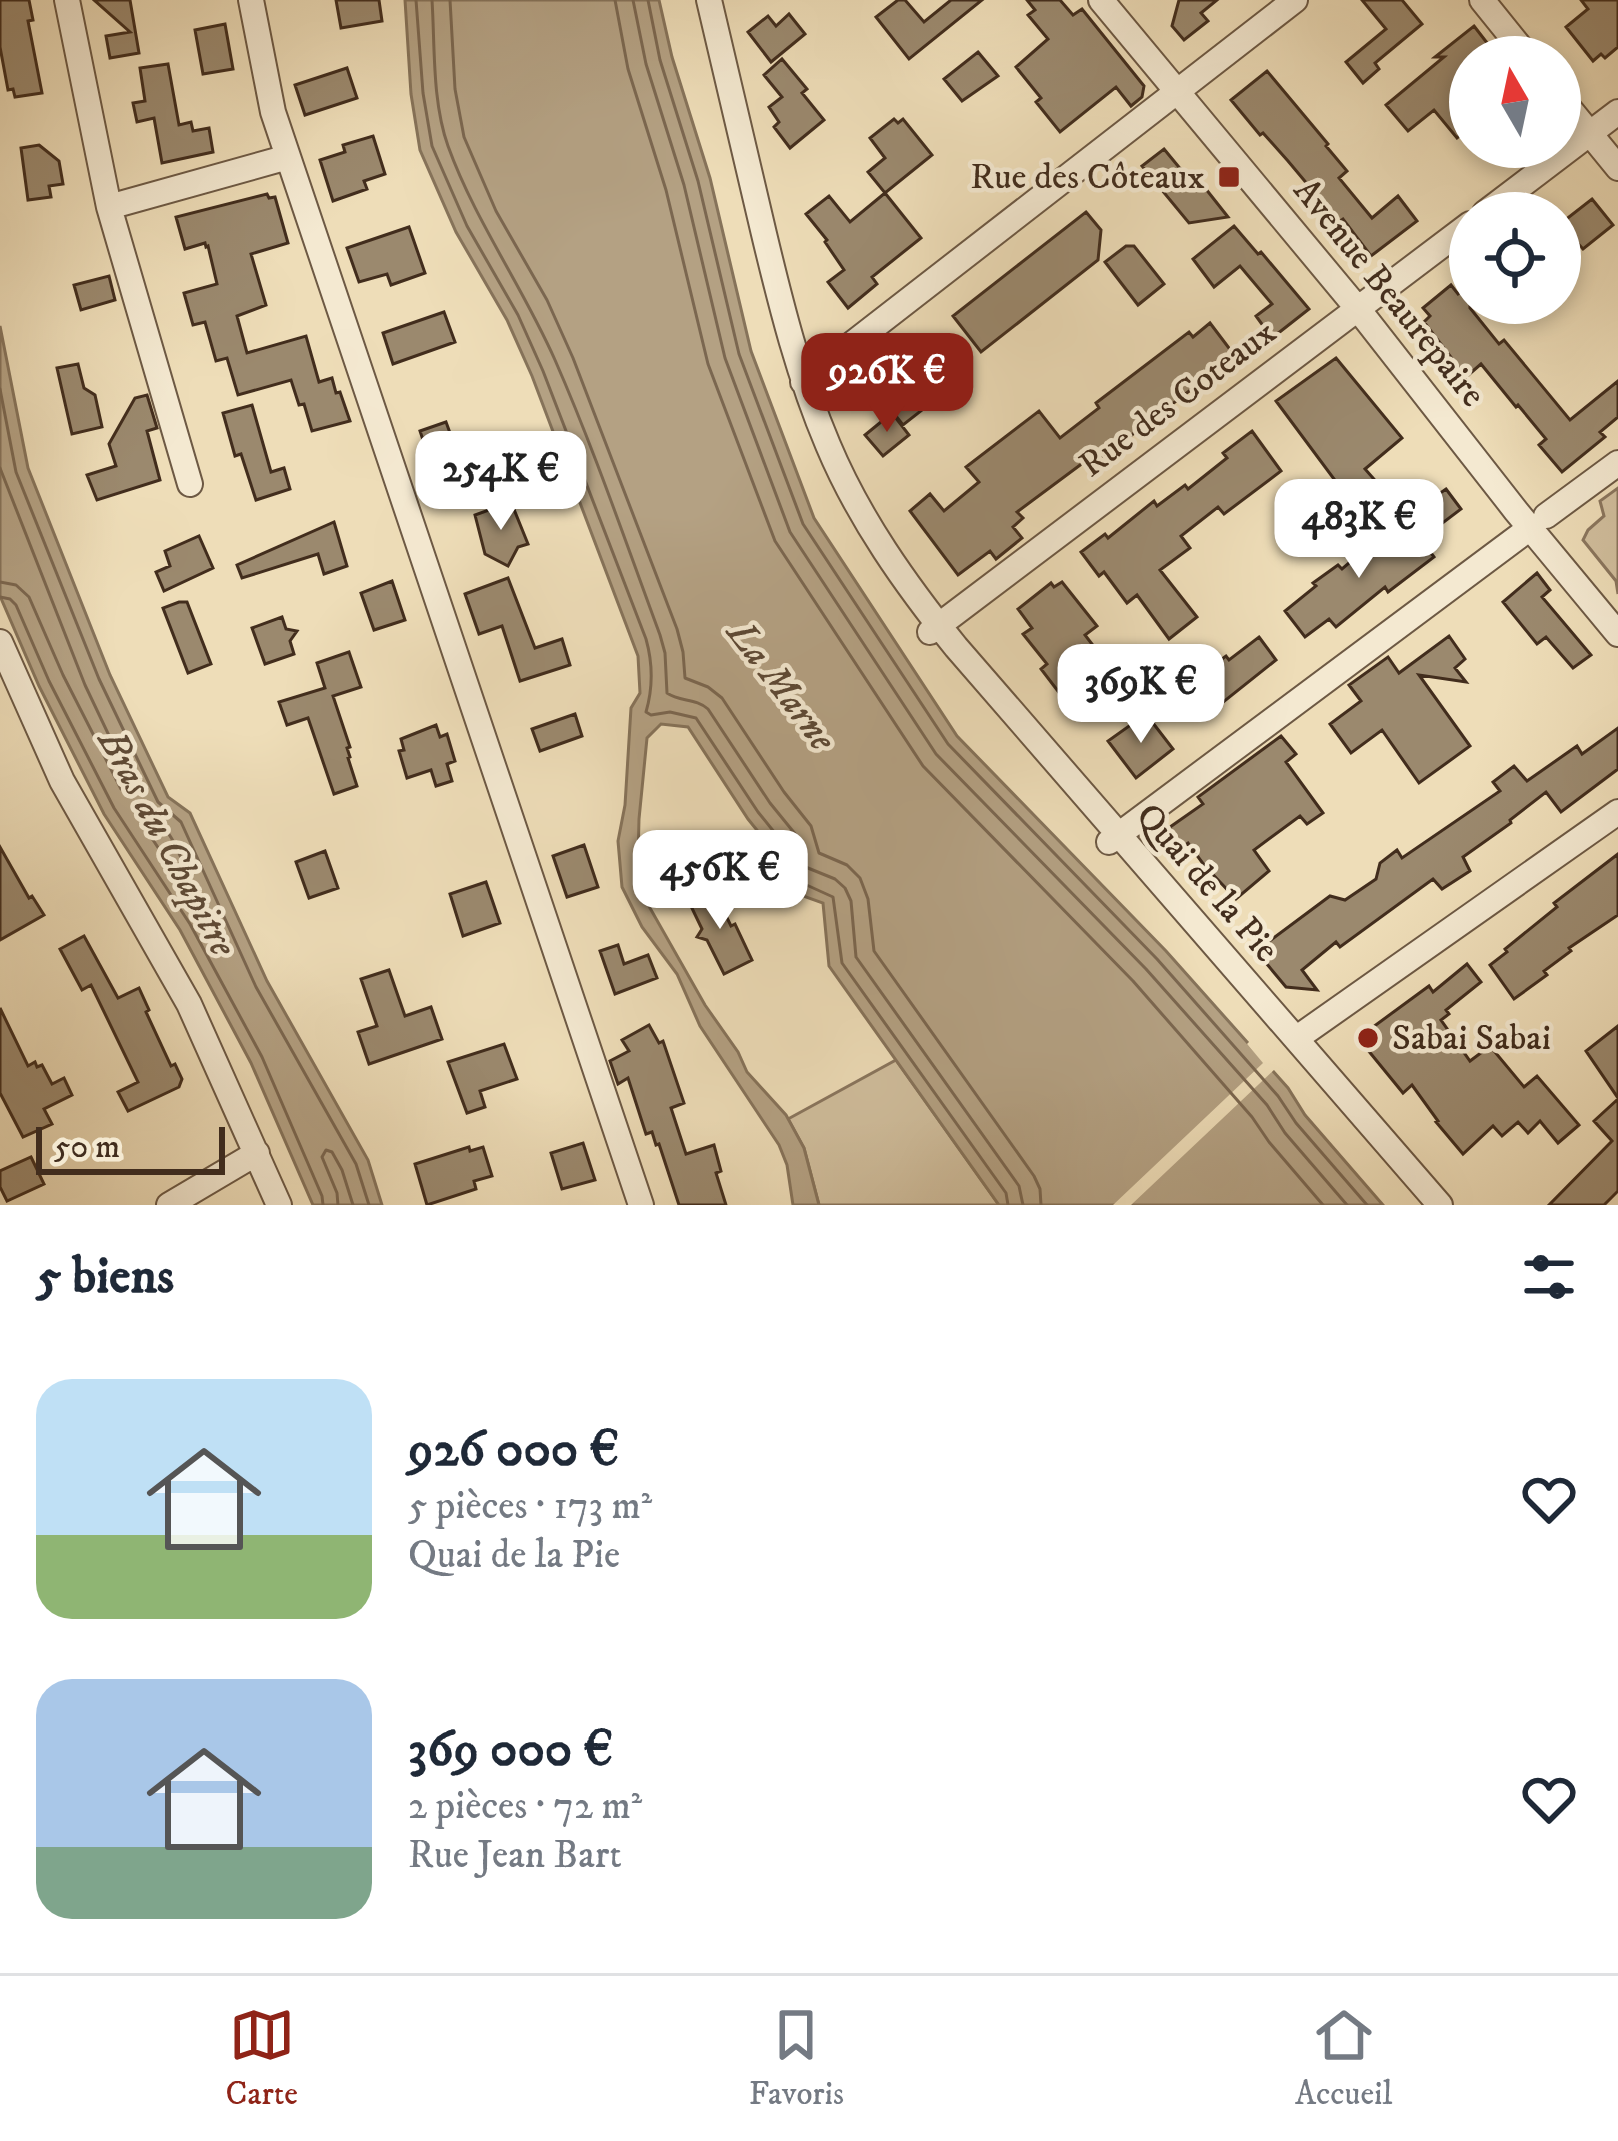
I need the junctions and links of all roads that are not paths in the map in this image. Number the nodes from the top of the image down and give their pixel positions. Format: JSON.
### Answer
{"nodes":[{"id":1,"x":67,"y":0,"type":"edge"},
{"id":2,"x":251,"y":0,"type":"edge"},
{"id":3,"x":709,"y":0,"type":"edge"},
{"id":4,"x":1101,"y":0,"type":"edge"},
{"id":5,"x":1295,"y":0,"type":"edge"},
{"id":6,"x":1482,"y":0,"type":"edge"},
{"id":7,"x":1511,"y":36,"type":"edge"},
{"id":8,"x":1178,"y":92,"type":"junction"},
{"id":9,"x":1618,"y":112,"type":"edge"},
{"id":10,"x":1581,"y":123,"type":"edge"},
{"id":11,"x":1590,"y":134,"type":"junction"},
{"id":12,"x":288,"y":157,"type":"junction"},
{"id":13,"x":1618,"y":168,"type":"edge"},
{"id":14,"x":1513,"y":192,"type":"edge"},
{"id":15,"x":109,"y":207,"type":"junction"},
{"id":16,"x":1449,"y":240,"type":"edge"},
{"id":17,"x":1358,"y":309,"type":"junction"},
{"id":18,"x":803,"y":382,"type":"junction"},
{"id":19,"x":1618,"y":464,"type":"edge"},
{"id":20,"x":190,"y":484,"type":"dead end"},
{"id":21,"x":1538,"y":522,"type":"junction"},
{"id":22,"x":934,"y":629,"type":"junction"},
{"id":23,"x":1618,"y":634,"type":"edge"},
{"id":24,"x":0,"y":642,"type":"edge"},
{"id":25,"x":1618,"y":812,"type":"edge"},
{"id":26,"x":1113,"y":838,"type":"junction"},
{"id":27,"x":1298,"y":1038,"type":"junction"},
{"id":28,"x":257,"y":1154,"type":"junction"},
{"id":29,"x":169,"y":1205,"type":"edge"},
{"id":30,"x":279,"y":1205,"type":"edge"},
{"id":31,"x":640,"y":1205,"type":"edge"},
{"id":32,"x":1440,"y":1205,"type":"edge"}],
"edges":[{"from":1,"to":15,"type":"street"},
{"from":2,"to":12,"type":"street"},
{"from":3,"to":18,"type":"street","name":"Quai de la Pie"},
{"from":4,"to":8,"type":"street","name":"Avenue Beaurepaire"},
{"from":5,"to":8,"type":"street"},
{"from":6,"to":7,"type":"street"},
{"from":8,"to":17,"type":"street","name":"Avenue Beaurepaire"},
{"from":8,"to":18,"type":"street"},
{"from":9,"to":11,"type":"street"},
{"from":10,"to":11,"type":"street"},
{"from":11,"to":13,"type":"street"},
{"from":11,"to":14,"type":"street"},
{"from":12,"to":15,"type":"street"},
{"from":12,"to":31,"type":"street"},
{"from":15,"to":20,"type":"street"},
{"from":16,"to":17,"type":"street","name":"Rue des Coteaux"},
{"from":17,"to":21,"type":"street","name":"Avenue Beaurepaire"},
{"from":17,"to":22,"type":"street","name":"Rue des Coteaux"},
{"from":18,"to":22,"type":"street","name":"Quai de la Pie"},
{"from":19,"to":21,"type":"street"},
{"from":21,"to":23,"type":"street","name":"Avenue Beaurepaire"},
{"from":21,"to":26,"type":"street"},
{"from":22,"to":26,"type":"street","name":"Quai de la Pie"},
{"from":24,"to":28,"type":"street"},
{"from":25,"to":27,"type":"street"},
{"from":26,"to":27,"type":"street","name":"Quai de la Pie"},
{"from":27,"to":32,"type":"street","name":"Quai de la Pie"},
{"from":28,"to":29,"type":"street"},
{"from":28,"to":30,"type":"street"}]}
